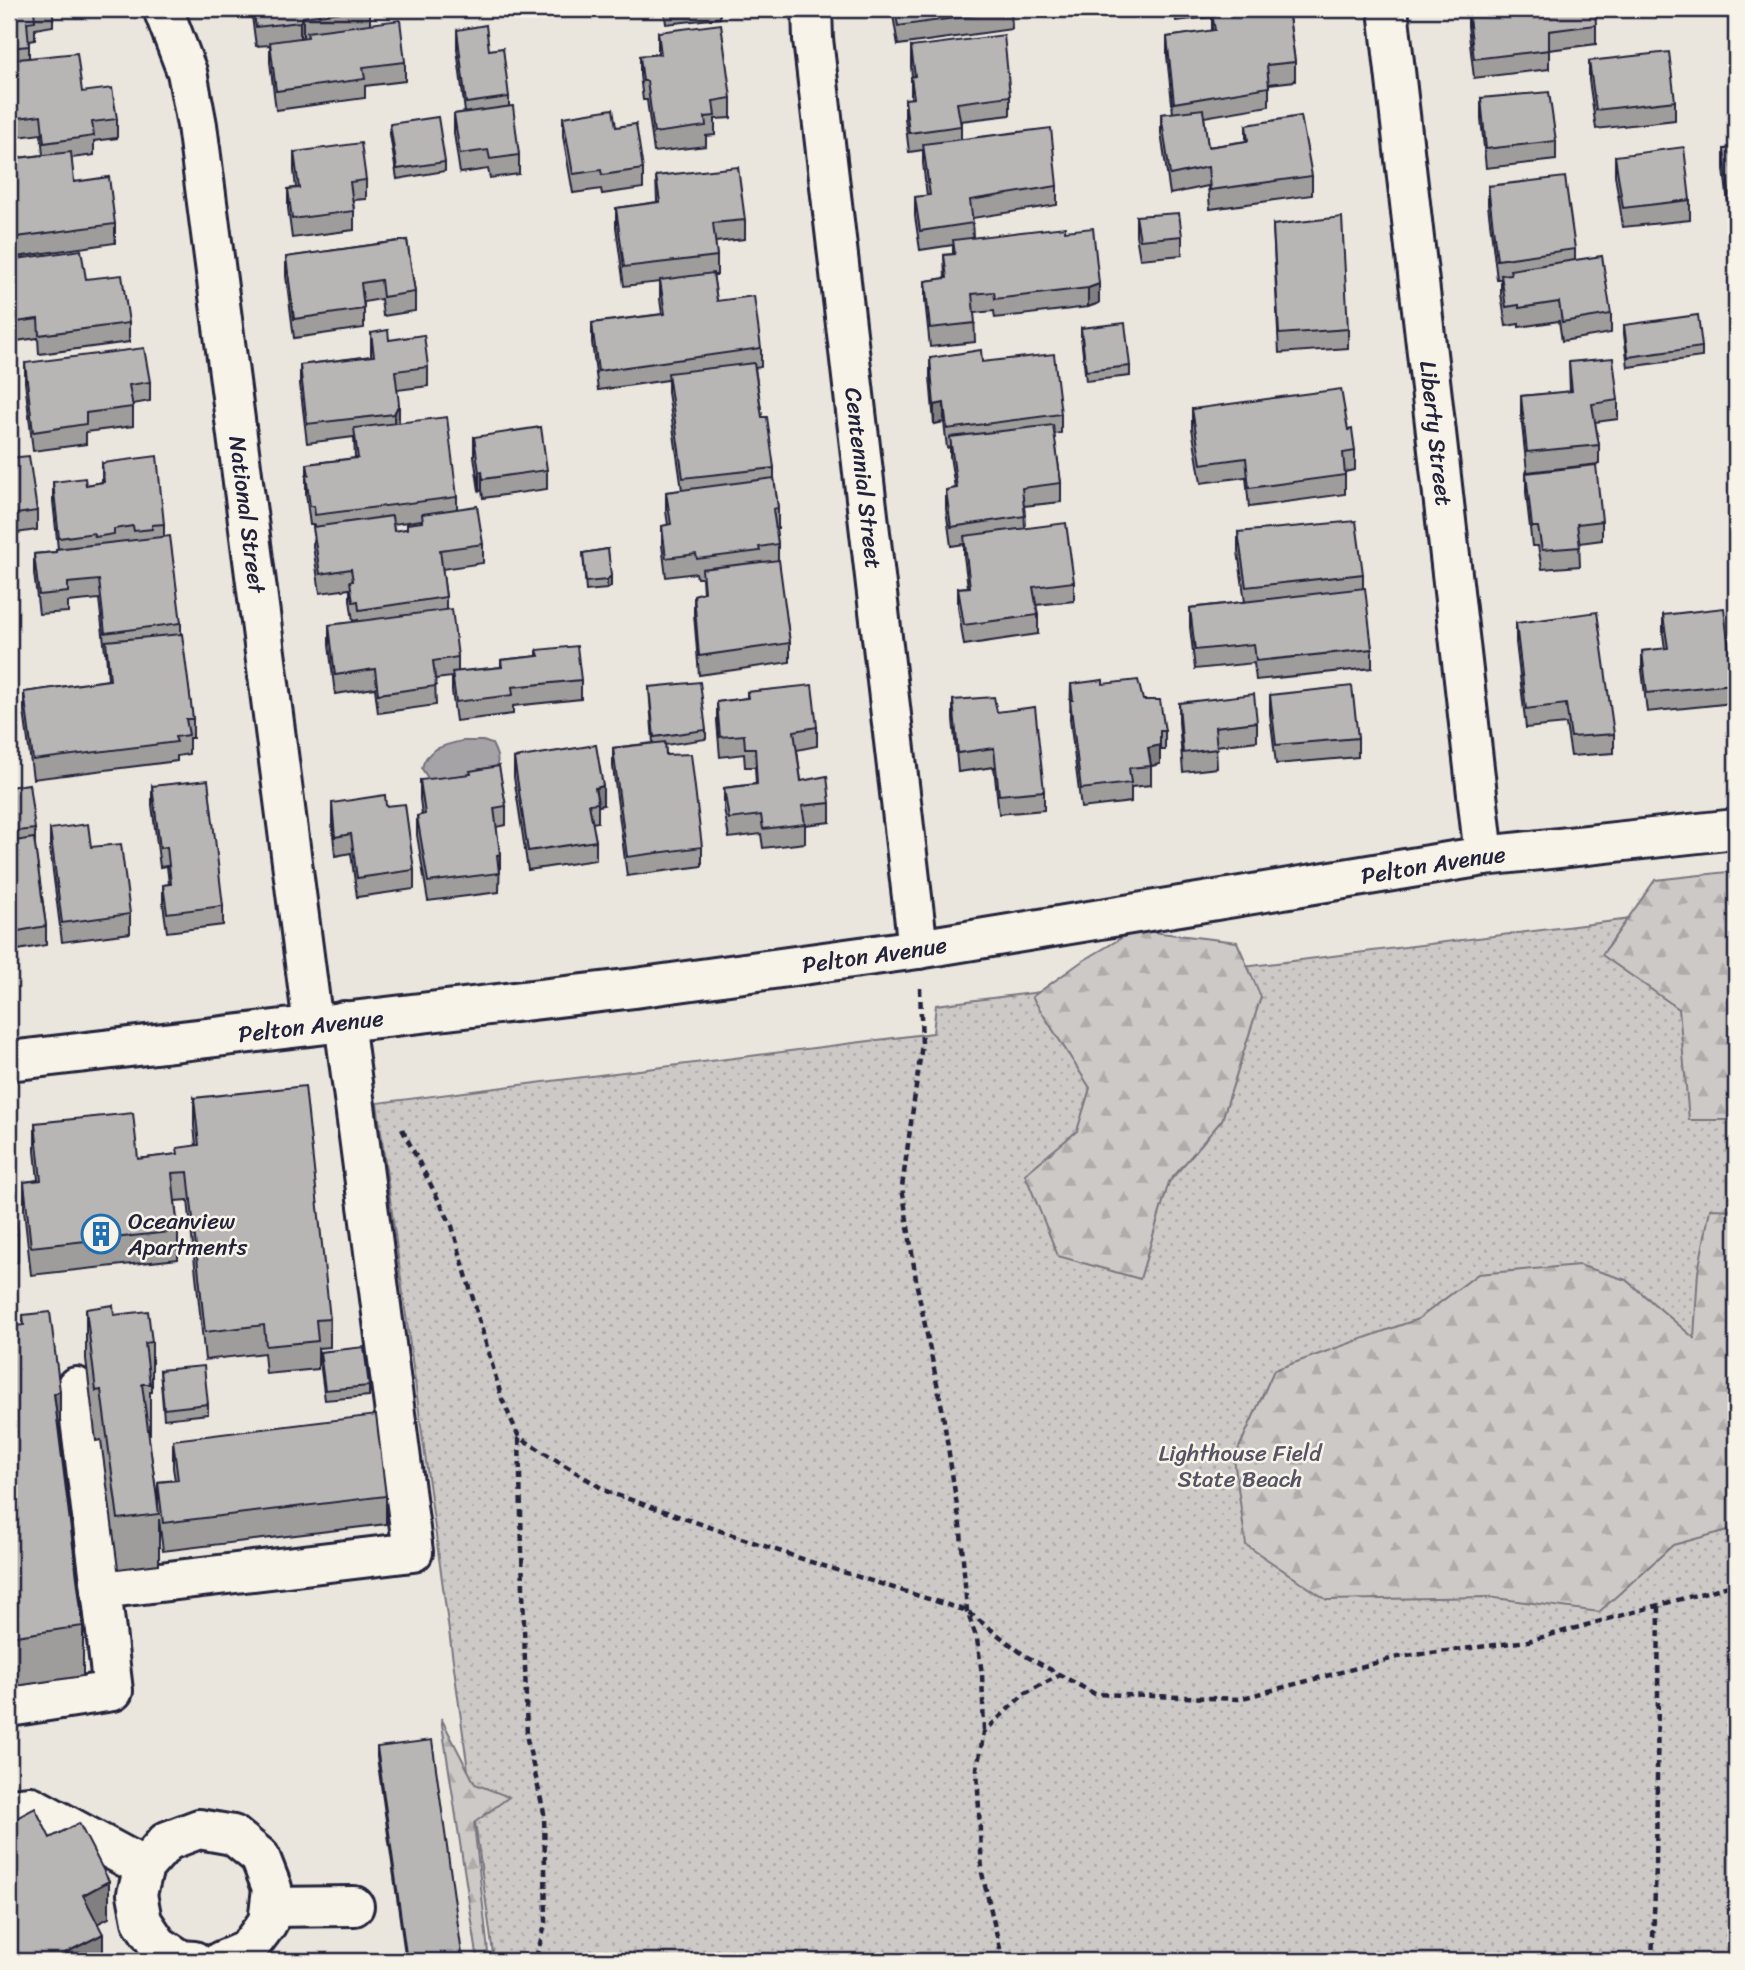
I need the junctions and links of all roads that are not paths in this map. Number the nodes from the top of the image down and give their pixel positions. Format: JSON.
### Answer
{"nodes":[{"id":1,"x":163,"y":9,"type":"edge"},
{"id":2,"x":812,"y":9,"type":"edge"},
{"id":3,"x":1388,"y":9,"type":"edge"},
{"id":4,"x":1736,"y":829,"type":"edge"},
{"id":5,"x":1484,"y":856,"type":"junction"},
{"id":6,"x":918,"y":949,"type":"junction"},
{"id":7,"x":328,"y":1023,"type":"junction"},
{"id":8,"x":9,"y":1061,"type":"edge"},
{"id":9,"x":76,"y":1387,"type":"dead end"},
{"id":10,"x":101,"y":1589,"type":"junction"},
{"id":11,"x":9,"y":1707,"type":"edge"},
{"id":12,"x":9,"y":1808,"type":"edge"},
{"id":13,"x":144,"y":1867,"type":"junction"},
{"id":14,"x":354,"y":1906,"type":"dead end"},
{"id":15,"x":270,"y":1908,"type":"junction"},
{"id":16,"x":186,"y":1961,"type":"edge"},
{"id":17,"x":221,"y":1961,"type":"edge"}],
"edges":[{"from":1,"to":7,"type":"street","name":"National Street"},
{"from":2,"to":6,"type":"street","name":"Centennial Street"},
{"from":3,"to":5,"type":"street","name":"Liberty Street"},
{"from":4,"to":5,"type":"street","name":"Pelton Avenue"},
{"from":5,"to":6,"type":"street","name":"Pelton Avenue"},
{"from":6,"to":7,"type":"street","name":"Pelton Avenue"},
{"from":7,"to":8,"type":"street","name":"Pelton Avenue"},
{"from":7,"to":10,"type":"street","name":"National Street"},
{"from":9,"to":10,"type":"street"},
{"from":10,"to":11,"type":"street"},
{"from":12,"to":13,"type":"street"},
{"from":13,"to":15,"type":"street"},
{"from":13,"to":16,"type":"street"},
{"from":14,"to":15,"type":"street"},
{"from":15,"to":17,"type":"street"}]}
